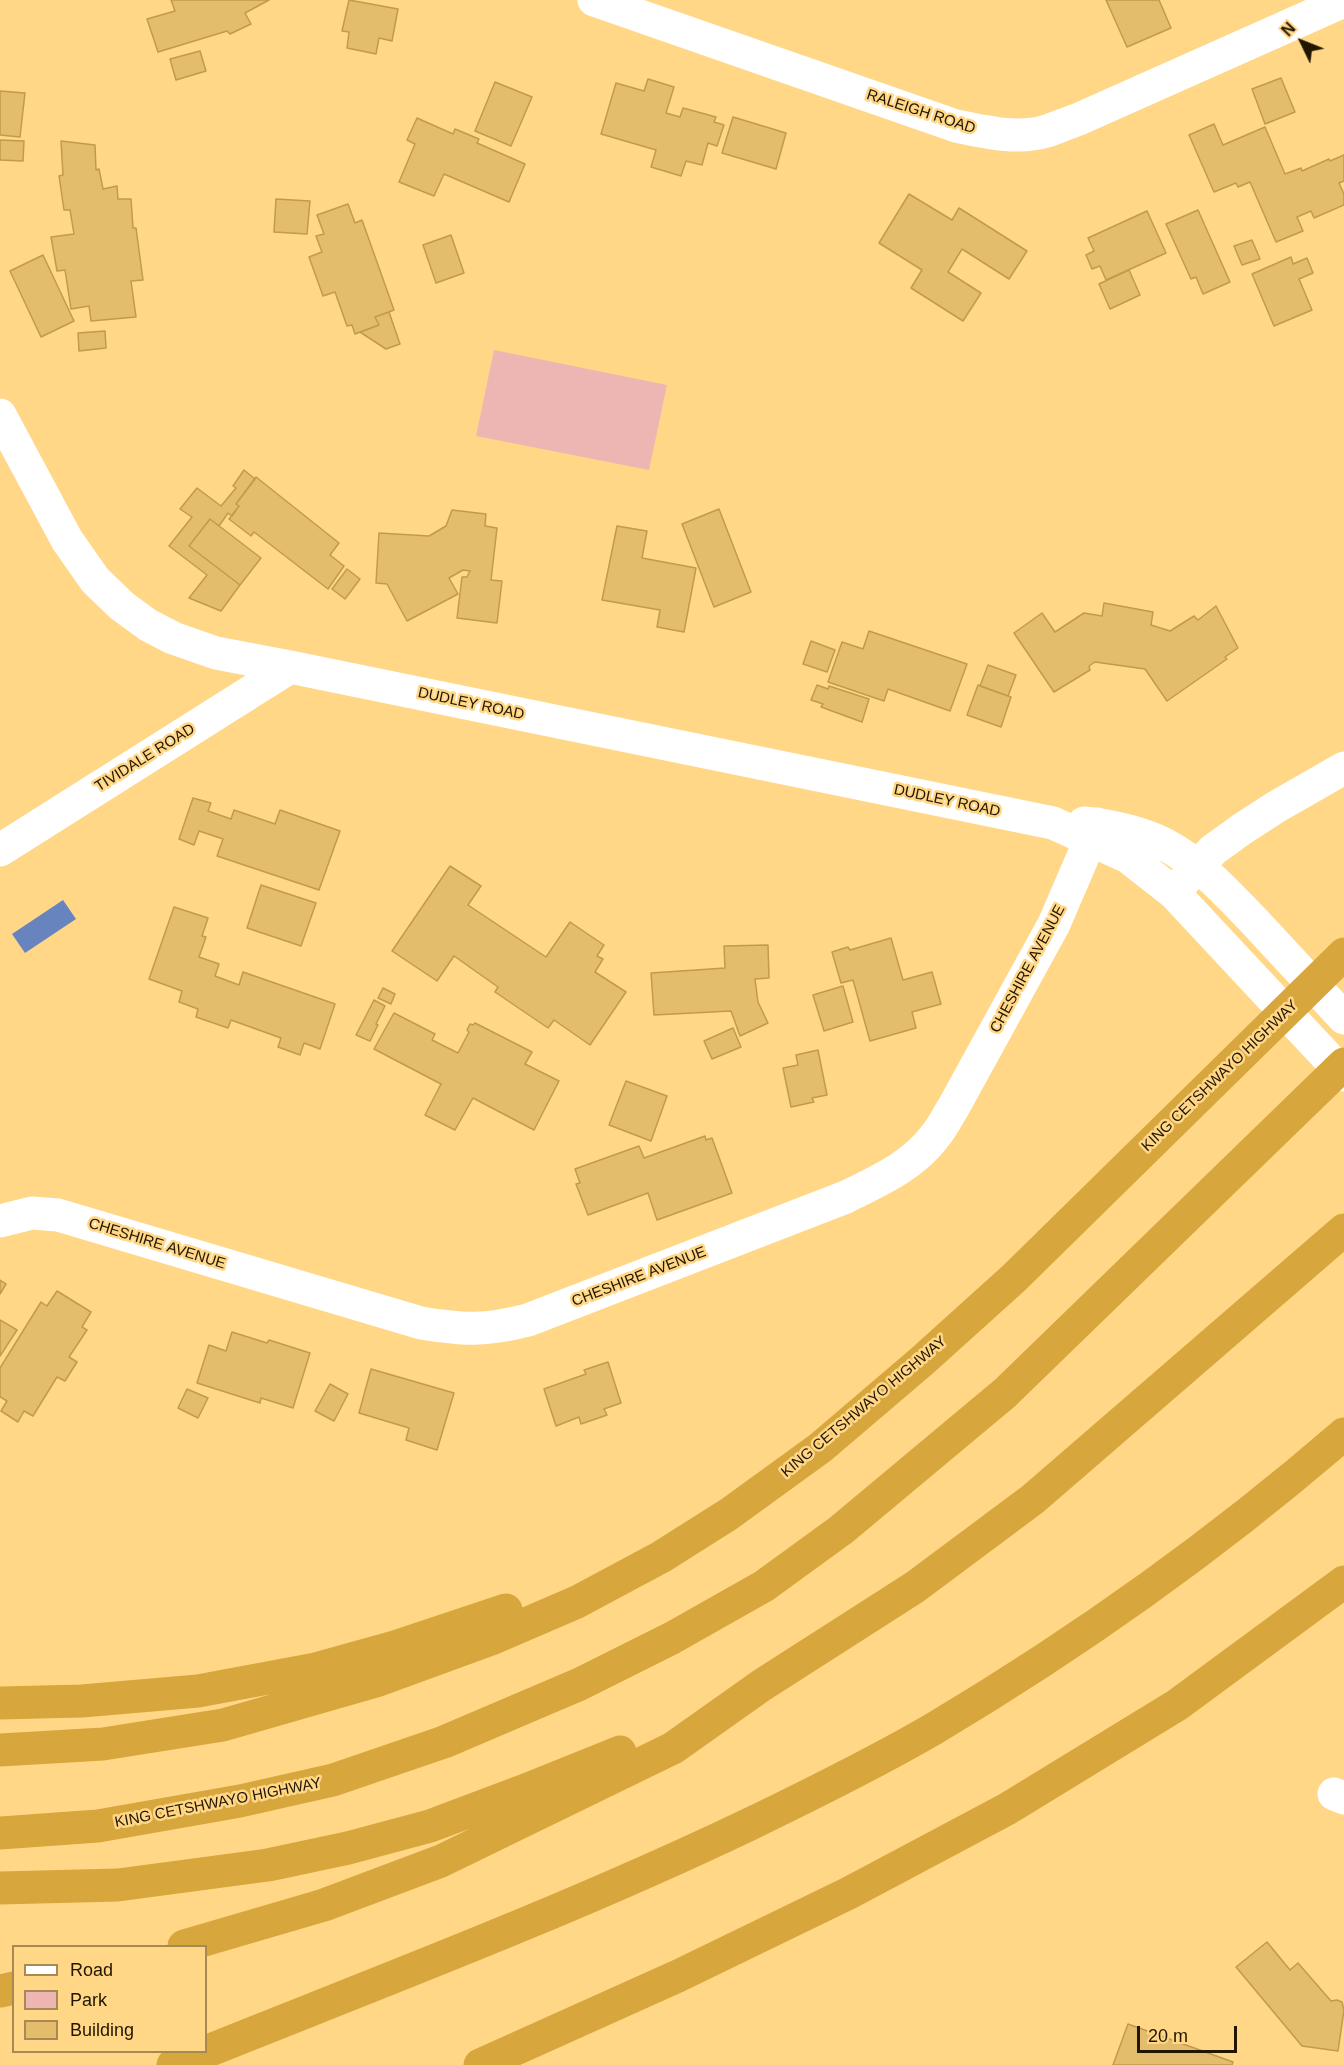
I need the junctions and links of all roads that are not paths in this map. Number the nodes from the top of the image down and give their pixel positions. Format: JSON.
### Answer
{"nodes":[{"id":1,"x":594,"y":0,"type":"edge"},
{"id":2,"x":1344,"y":1,"type":"edge"},
{"id":3,"x":0,"y":415,"type":"edge"},
{"id":4,"x":291,"y":667,"type":"junction"},
{"id":5,"x":1344,"y":768,"type":"edge"},
{"id":6,"x":1094,"y":832,"type":"junction"},
{"id":7,"x":0,"y":850,"type":"edge"},
{"id":8,"x":1197,"y":866,"type":"junction"},
{"id":9,"x":1174,"y":892,"type":"junction"},
{"id":10,"x":1344,"y":954,"type":"edge"},
{"id":11,"x":1344,"y":1018,"type":"edge"},
{"id":12,"x":1344,"y":1064,"type":"edge"},
{"id":13,"x":1344,"y":1075,"type":"edge"},
{"id":14,"x":0,"y":1221,"type":"edge"},
{"id":15,"x":1344,"y":1230,"type":"edge"},
{"id":16,"x":1344,"y":1434,"type":"edge"},
{"id":17,"x":820,"y":1448,"type":"junction"},
{"id":18,"x":1344,"y":1582,"type":"edge"},
{"id":19,"x":762,"y":1685,"type":"junction"},
{"id":20,"x":0,"y":1703,"type":"edge"},
{"id":21,"x":0,"y":1750,"type":"edge"},
{"id":22,"x":0,"y":1833,"type":"edge"},
{"id":23,"x":0,"y":1888,"type":"edge"},
{"id":24,"x":191,"y":1945,"type":"edge"},
{"id":25,"x":207,"y":2051,"type":"edge"},
{"id":26,"x":203,"y":2053,"type":"edge"},
{"id":27,"x":173,"y":2065,"type":"edge"},
{"id":28,"x":480,"y":2065,"type":"edge"}],
"edges":[{"from":1,"to":2,"type":"street","name":"RALEIGH ROAD"},
{"from":3,"to":4,"type":"street","name":"DUDLEY ROAD"},
{"from":4,"to":6,"type":"street","name":"DUDLEY ROAD"},
{"from":4,"to":7,"type":"street","name":"TIVIDALE ROAD"},
{"from":5,"to":8,"type":"street"},
{"from":6,"to":8,"type":"street","name":"DUDLEY ROAD"},
{"from":6,"to":9,"type":"street","name":"DUDLEY ROAD"},
{"from":6,"to":14,"type":"street","name":"CHESHIRE AVENUE"},
{"from":8,"to":9,"type":"street"},
{"from":8,"to":11,"type":"street","name":"DUDLEY ROAD"},
{"from":9,"to":13,"type":"street","name":"DUDLEY ROAD"},
{"from":10,"to":17,"type":"highway","name":"KING CETSHWAYO HIGHWAY"},
{"from":12,"to":22,"type":"highway","name":"KING CETSHWAYO HIGHWAY"},
{"from":15,"to":19,"type":"highway"},
{"from":16,"to":25,"type":"highway"},
{"from":17,"to":20,"type":"highway"},
{"from":17,"to":21,"type":"highway","name":"KING CETSHWAYO HIGHWAY"},
{"from":18,"to":28,"type":"highway"},
{"from":19,"to":23,"type":"highway"},
{"from":19,"to":24,"type":"highway"},
{"from":26,"to":27,"type":"highway"}]}
